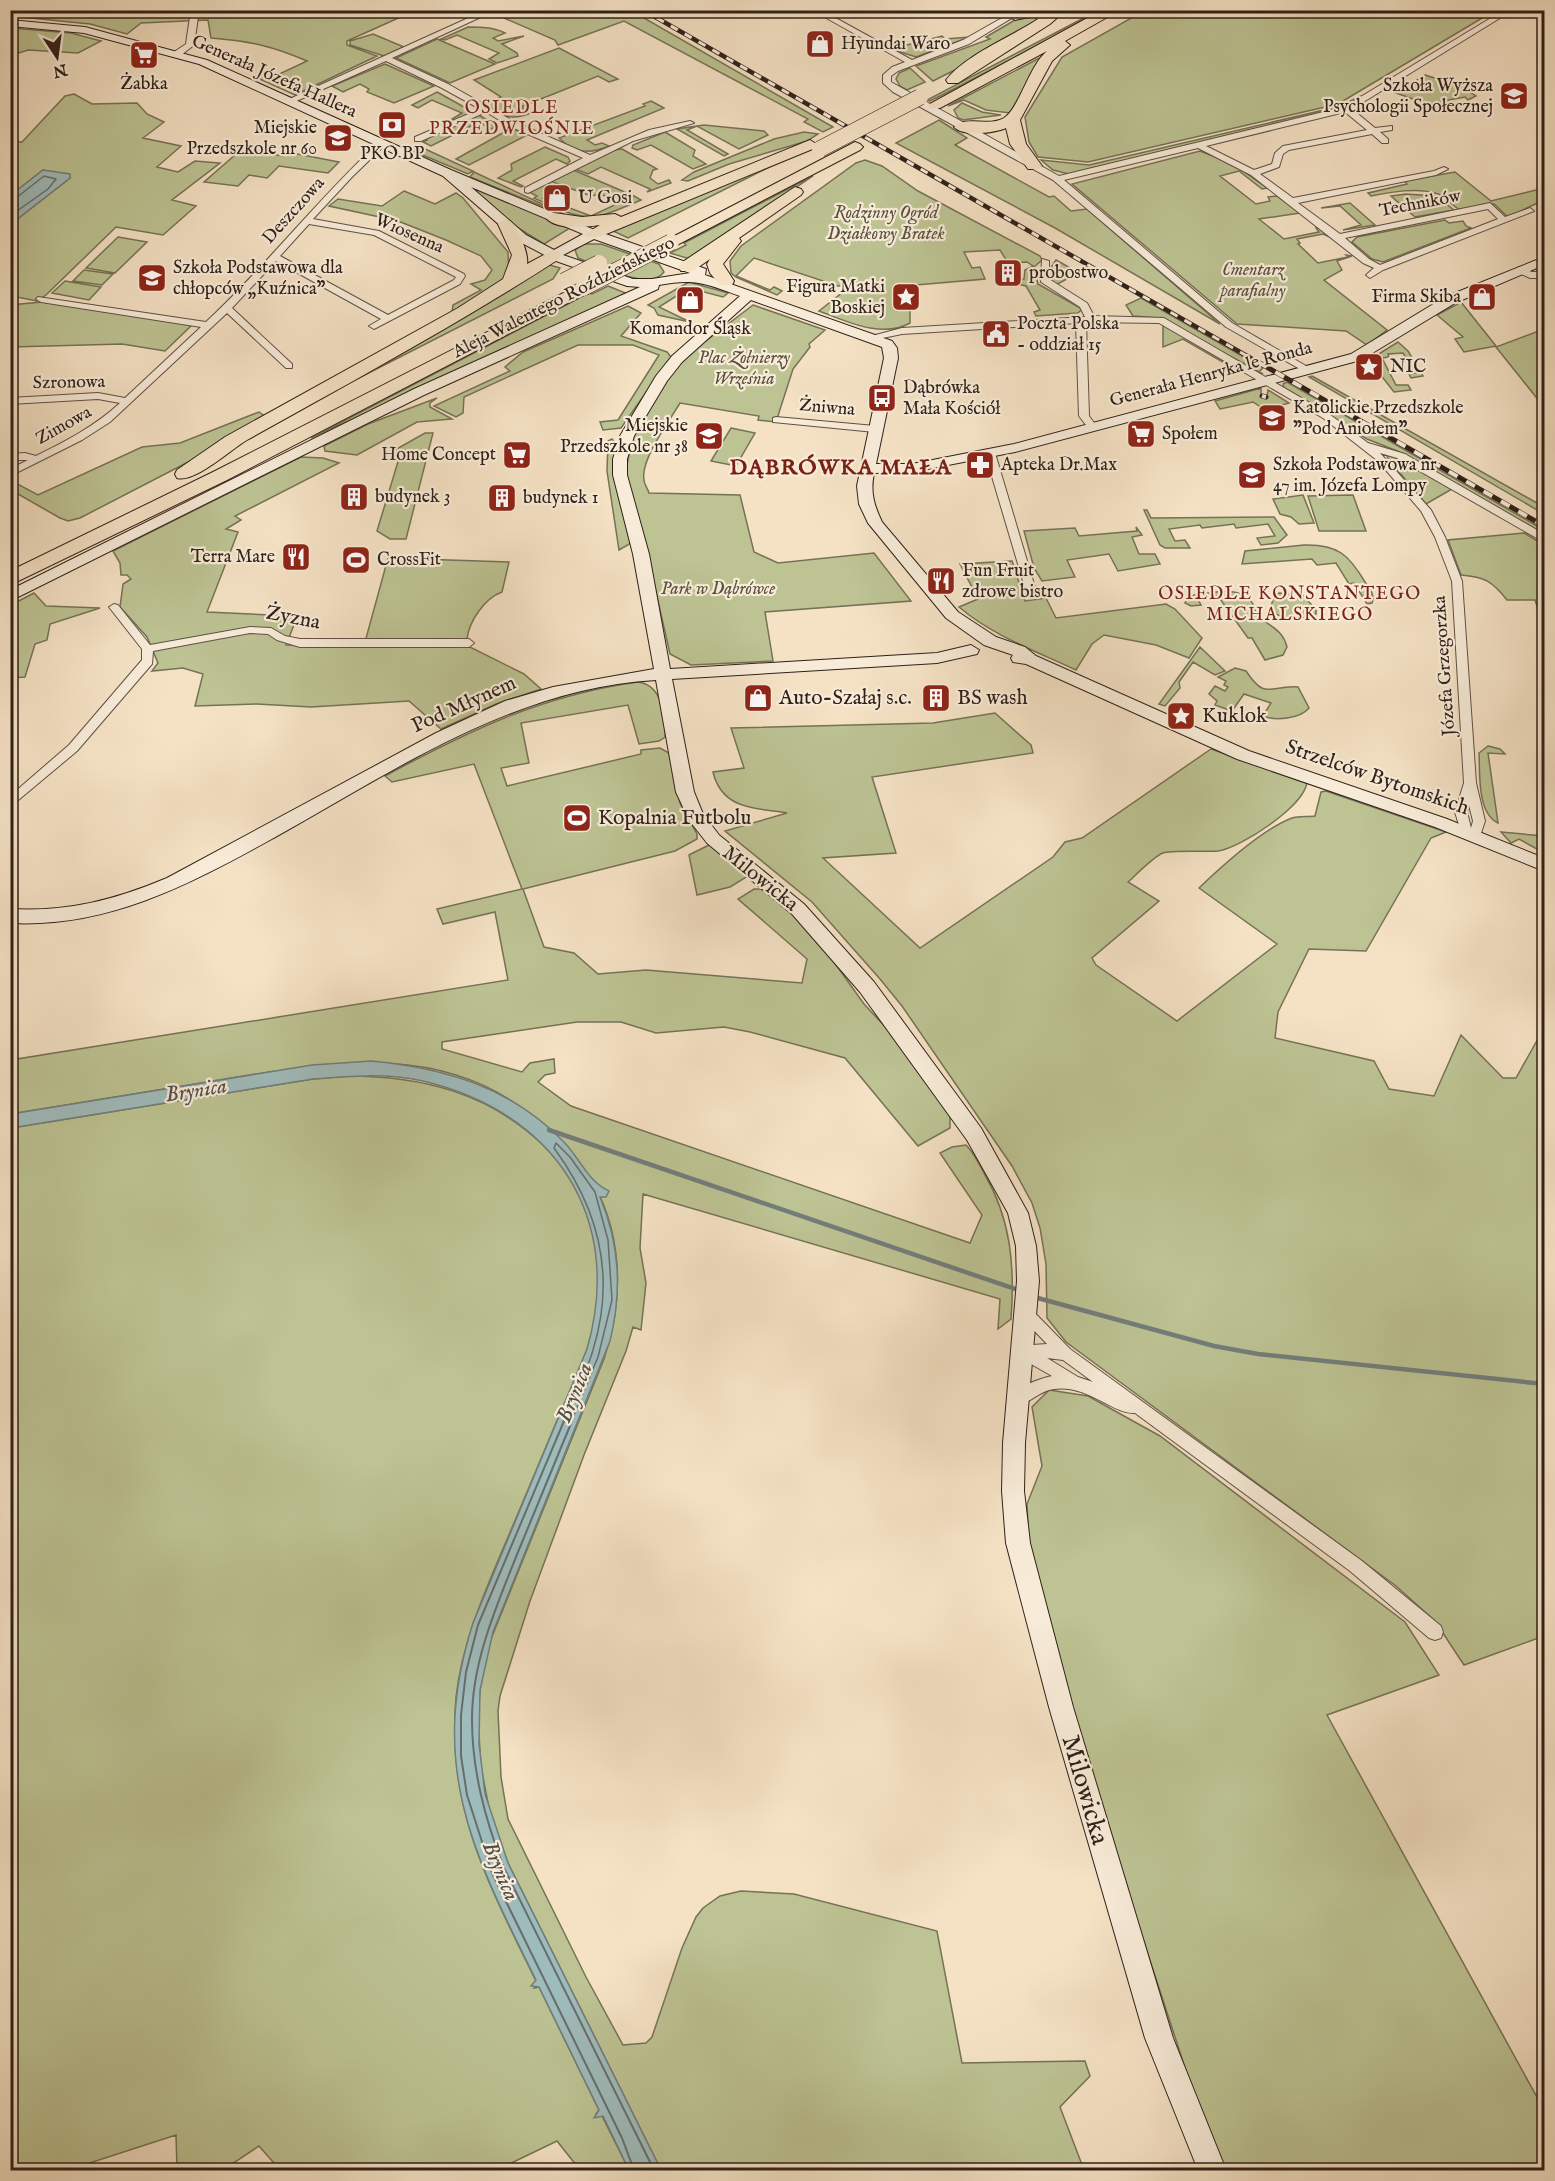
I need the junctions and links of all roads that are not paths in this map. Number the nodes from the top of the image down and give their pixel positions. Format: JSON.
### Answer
{"nodes":[{"id":1,"x":195,"y":10,"type":"edge"},
{"id":2,"x":493,"y":10,"type":"edge"},
{"id":3,"x":815,"y":10,"type":"edge"},
{"id":4,"x":1059,"y":10,"type":"edge"},
{"id":5,"x":1087,"y":10,"type":"edge"},
{"id":6,"x":1113,"y":10,"type":"edge"},
{"id":7,"x":1510,"y":10,"type":"edge"},
{"id":8,"x":1019,"y":13,"type":"edge"},
{"id":9,"x":1045,"y":21,"type":"junction"},
{"id":10,"x":10,"y":23,"type":"edge"},
{"id":11,"x":1080,"y":28,"type":"junction"},
{"id":12,"x":177,"y":54,"type":"junction"},
{"id":13,"x":386,"y":58,"type":"junction"},
{"id":14,"x":910,"y":62,"type":"junction"},
{"id":15,"x":952,"y":80,"type":"junction"},
{"id":16,"x":289,"y":101,"type":"junction"},
{"id":17,"x":487,"y":109,"type":"junction"},
{"id":18,"x":1347,"y":109,"type":"junction"},
{"id":19,"x":1012,"y":120,"type":"junction"},
{"id":20,"x":690,"y":123,"type":"dead end"},
{"id":21,"x":962,"y":127,"type":"junction"},
{"id":22,"x":1389,"y":128,"type":"dead end"},
{"id":23,"x":1373,"y":131,"type":"junction"},
{"id":24,"x":418,"y":139,"type":"dead end"},
{"id":25,"x":1385,"y":141,"type":"dead end"},
{"id":26,"x":382,"y":144,"type":"junction"},
{"id":27,"x":1199,"y":145,"type":"junction"},
{"id":28,"x":815,"y":147,"type":"junction"},
{"id":29,"x":590,"y":158,"type":"junction"},
{"id":30,"x":838,"y":158,"type":"junction"},
{"id":31,"x":1034,"y":166,"type":"junction"},
{"id":32,"x":1444,"y":169,"type":"dead end"},
{"id":33,"x":1254,"y":172,"type":"junction"},
{"id":34,"x":447,"y":173,"type":"junction"},
{"id":35,"x":1058,"y":179,"type":"junction"},
{"id":36,"x":528,"y":190,"type":"dead end"},
{"id":37,"x":1293,"y":201,"type":"junction"},
{"id":38,"x":1530,"y":210,"type":"dead end"},
{"id":39,"x":633,"y":216,"type":"junction"},
{"id":40,"x":554,"y":218,"type":"junction"},
{"id":41,"x":1504,"y":220,"type":"junction"},
{"id":42,"x":307,"y":221,"type":"junction"},
{"id":43,"x":506,"y":225,"type":"junction"},
{"id":44,"x":748,"y":226,"type":"junction"},
{"id":45,"x":593,"y":234,"type":"junction"},
{"id":46,"x":1338,"y":237,"type":"junction"},
{"id":47,"x":553,"y":255,"type":"junction"},
{"id":48,"x":275,"y":257,"type":"junction"},
{"id":49,"x":656,"y":257,"type":"junction"},
{"id":50,"x":1045,"y":261,"type":"dead end"},
{"id":51,"x":1545,"y":261,"type":"edge"},
{"id":52,"x":687,"y":267,"type":"junction"},
{"id":53,"x":1380,"y":268,"type":"junction"},
{"id":54,"x":1520,"y":270,"type":"junction"},
{"id":55,"x":1370,"y":275,"type":"dead end"},
{"id":56,"x":1545,"y":275,"type":"edge"},
{"id":57,"x":663,"y":281,"type":"junction"},
{"id":58,"x":726,"y":281,"type":"junction"},
{"id":59,"x":510,"y":283,"type":"junction"},
{"id":60,"x":750,"y":294,"type":"junction"},
{"id":61,"x":41,"y":299,"type":"dead end"},
{"id":62,"x":226,"y":308,"type":"junction"},
{"id":63,"x":386,"y":318,"type":"junction"},
{"id":64,"x":1086,"y":320,"type":"junction"},
{"id":65,"x":209,"y":325,"type":"junction"},
{"id":66,"x":374,"y":326,"type":"dead end"},
{"id":67,"x":873,"y":337,"type":"junction"},
{"id":68,"x":289,"y":366,"type":"dead end"},
{"id":69,"x":1308,"y":370,"type":"junction"},
{"id":70,"x":1266,"y":381,"type":"junction"},
{"id":71,"x":10,"y":401,"type":"edge"},
{"id":72,"x":128,"y":401,"type":"junction"},
{"id":73,"x":366,"y":419,"type":"junction"},
{"id":74,"x":776,"y":420,"type":"dead end"},
{"id":75,"x":1092,"y":427,"type":"junction"},
{"id":76,"x":875,"y":429,"type":"junction"},
{"id":77,"x":1368,"y":446,"type":"junction"},
{"id":78,"x":990,"y":453,"type":"junction"},
{"id":79,"x":10,"y":457,"type":"edge"},
{"id":80,"x":36,"y":459,"type":"junction"},
{"id":81,"x":867,"y":469,"type":"junction"},
{"id":82,"x":10,"y":473,"type":"edge"},
{"id":83,"x":184,"y":474,"type":"junction"},
{"id":84,"x":220,"y":476,"type":"junction"},
{"id":85,"x":1545,"y":538,"type":"edge"},
{"id":86,"x":10,"y":560,"type":"edge"},
{"id":87,"x":10,"y":579,"type":"edge"},
{"id":88,"x":1031,"y":591,"type":"dead end"},
{"id":89,"x":10,"y":596,"type":"edge"},
{"id":90,"x":114,"y":607,"type":"dead end"},
{"id":91,"x":469,"y":643,"type":"dead end"},
{"id":92,"x":978,"y":644,"type":"junction"},
{"id":93,"x":147,"y":650,"type":"junction"},
{"id":94,"x":664,"y":674,"type":"junction"},
{"id":95,"x":1470,"y":783,"type":"junction"},
{"id":96,"x":10,"y":802,"type":"edge"},
{"id":97,"x":1461,"y":812,"type":"junction"},
{"id":98,"x":1442,"y":823,"type":"junction"},
{"id":99,"x":1470,"y":834,"type":"junction"},
{"id":100,"x":1545,"y":865,"type":"edge"},
{"id":101,"x":10,"y":916,"type":"edge"},
{"id":102,"x":1026,"y":1311,"type":"junction"},
{"id":103,"x":1022,"y":1352,"type":"junction"},
{"id":104,"x":1067,"y":1354,"type":"junction"},
{"id":105,"x":1072,"y":1380,"type":"junction"},
{"id":106,"x":1018,"y":1399,"type":"junction"},
{"id":107,"x":1142,"y":1412,"type":"junction"},
{"id":108,"x":1435,"y":1632,"type":"dead end"},
{"id":109,"x":1212,"y":2170,"type":"edge"}],
"edges":[{"from":1,"to":12,"type":"street"},
{"from":2,"to":13,"type":"street"},
{"from":3,"to":14,"type":"street"},
{"from":4,"to":9,"type":"highway"},
{"from":5,"to":15,"type":"highway","name":"Aleja Walentego Roździeńskiego"},
{"from":6,"to":11,"type":"highway"},
{"from":7,"to":18,"type":"street"},
{"from":8,"to":9,"type":"highway"},
{"from":8,"to":14,"type":"street"},
{"from":9,"to":15,"type":"highway"},
{"from":10,"to":12,"type":"street","name":"Generała Józefa Hallera"},
{"from":11,"to":19,"type":"highway"},
{"from":11,"to":30,"type":"highway"},
{"from":12,"to":16,"type":"street","name":"Generała Józefa Hallera"},
{"from":13,"to":16,"type":"street"},
{"from":13,"to":17,"type":"street"},
{"from":14,"to":21,"type":"street"},
{"from":15,"to":28,"type":"highway","name":"Aleja Walentego Roździeńskiego","bridge":true},
{"from":16,"to":26,"type":"street","name":"Generała Józefa Hallera"},
{"from":17,"to":24,"type":"street"},
{"from":17,"to":29,"type":"street"},
{"from":18,"to":23,"type":"street"},
{"from":18,"to":27,"type":"street"},
{"from":19,"to":21,"type":"highway"},
{"from":19,"to":31,"type":"highway"},
{"from":20,"to":29,"type":"street"},
{"from":21,"to":31,"type":"street"},
{"from":22,"to":23,"type":"street"},
{"from":23,"to":25,"type":"street"},
{"from":23,"to":33,"type":"street"},
{"from":26,"to":34,"type":"street","name":"Generała Józefa Hallera"},
{"from":26,"to":42,"type":"street","name":"Deszczowa"},
{"from":27,"to":33,"type":"street"},
{"from":27,"to":35,"type":"street"},
{"from":28,"to":39,"type":"highway"},
{"from":28,"to":83,"type":"highway","name":"Aleja Walentego Roździeńskiego","bridge":true},
{"from":29,"to":36,"type":"street"},
{"from":30,"to":44,"type":"highway"},
{"from":30,"to":84,"type":"highway","name":"Aleja Walentego Roździeńskiego","bridge":true},
{"from":31,"to":35,"type":"street"},
{"from":32,"to":37,"type":"street","name":"Techników"},
{"from":33,"to":37,"type":"street"},
{"from":34,"to":40,"type":"street","name":"Generała Józefa Hallera"},
{"from":34,"to":43,"type":"street","name":"Generała Józefa Hallera"},
{"from":35,"to":69,"type":"street"},
{"from":37,"to":46,"type":"street"},
{"from":38,"to":41,"type":"street","name":"Techników"},
{"from":39,"to":40,"type":"highway"},
{"from":39,"to":45,"type":"highway"},
{"from":40,"to":45,"type":"street","name":"Generała Józefa Hallera"},
{"from":41,"to":46,"type":"street","name":"Techników"},
{"from":41,"to":53,"type":"street","name":"Techników"},
{"from":42,"to":48,"type":"street","name":"Deszczowa"},
{"from":42,"to":63,"type":"street","name":"Wiosenna"},
{"from":43,"to":47,"type":"street","name":"Generała Józefa Hallera"},
{"from":43,"to":59,"type":"highway"},
{"from":44,"to":52,"type":"highway"},
{"from":44,"to":58,"type":"highway"},
{"from":45,"to":47,"type":"street"},
{"from":45,"to":49,"type":"street","name":"Generała Józefa Hallera"},
{"from":46,"to":53,"type":"street"},
{"from":47,"to":57,"type":"street","name":"Generała Józefa Hallera"},
{"from":47,"to":59,"type":"highway"},
{"from":48,"to":62,"type":"street","name":"Deszczowa"},
{"from":48,"to":63,"type":"street"},
{"from":49,"to":52,"type":"street","name":"Generała Józefa Hallera"},
{"from":49,"to":57,"type":"street","name":"Generała Józefa Hallera"},
{"from":50,"to":64,"type":"street"},
{"from":51,"to":54,"type":"street","name":"Generała Henryka le Ronda"},
{"from":52,"to":57,"type":"street","name":"Aleja Walentego Roździeńskiego"},
{"from":52,"to":58,"type":"street","name":"Generała Józefa Hallera"},
{"from":53,"to":55,"type":"street","name":"Techników"},
{"from":54,"to":56,"type":"street"},
{"from":54,"to":69,"type":"street","name":"Generała Henryka le Ronda"},
{"from":57,"to":60,"type":"street","name":"Generała Józefa Hallera"},
{"from":57,"to":73,"type":"street","name":"Aleja Walentego Roździeńskiego"},
{"from":58,"to":60,"type":"street","name":"Generała Józefa Hallera"},
{"from":59,"to":83,"type":"highway"},
{"from":60,"to":67,"type":"street","name":"Generała Józefa Hallera"},
{"from":60,"to":94,"type":"street","name":"Milowicka"},
{"from":61,"to":65,"type":"street"},
{"from":62,"to":65,"type":"street","name":"Deszczowa"},
{"from":62,"to":68,"type":"street"},
{"from":63,"to":66,"type":"street"},
{"from":64,"to":67,"type":"street"},
{"from":64,"to":70,"type":"street","name":"Józefa Grzegorzka"},
{"from":64,"to":75,"type":"street"},
{"from":65,"to":72,"type":"street","name":"Deszczowa"},
{"from":67,"to":76,"type":"street"},
{"from":69,"to":70,"type":"street","name":"Generała Henryka le Ronda"},
{"from":70,"to":75,"type":"street","name":"Generała Henryka le Ronda"},
{"from":70,"to":77,"type":"street","name":"Józefa Grzegorzka"},
{"from":71,"to":72,"type":"street","name":"Szronowa"},
{"from":72,"to":80,"type":"street","name":"Zimowa"},
{"from":73,"to":84,"type":"highway"},
{"from":73,"to":89,"type":"street","name":"Aleja Walentego Roździeńskiego"},
{"from":74,"to":76,"type":"street","name":"Żniwna"},
{"from":75,"to":78,"type":"street","name":"Generała Henryka le Ronda"},
{"from":76,"to":81,"type":"street"},
{"from":77,"to":85,"type":"street"},
{"from":77,"to":95,"type":"street","name":"Józefa Grzegorzka"},
{"from":78,"to":81,"type":"street","name":"Generała Henryka le Ronda"},
{"from":78,"to":88,"type":"street"},
{"from":79,"to":80,"type":"street"},
{"from":80,"to":82,"type":"street","name":"Zimowa"},
{"from":81,"to":92,"type":"street"},
{"from":83,"to":86,"type":"highway","name":"Aleja Walentego Roździeńskiego"},
{"from":84,"to":87,"type":"highway","name":"Aleja Walentego Roździeńskiego"},
{"from":90,"to":93,"type":"street"},
{"from":91,"to":93,"type":"street","name":"Żyzna"},
{"from":92,"to":94,"type":"street","name":"Pod Młynem"},
{"from":92,"to":98,"type":"street","name":"Strzelców Bytomskich"},
{"from":93,"to":96,"type":"street"},
{"from":94,"to":101,"type":"street","name":"Pod Młynem"},
{"from":94,"to":102,"type":"street","name":"Milowicka"},
{"from":95,"to":97,"type":"street","name":"Józefa Grzegorzka"},
{"from":95,"to":99,"type":"street","name":"Józefa Grzegorzka"},
{"from":97,"to":98,"type":"street"},
{"from":97,"to":99,"type":"street"},
{"from":98,"to":99,"type":"street","name":"Strzelców Bytomskich"},
{"from":99,"to":100,"type":"street","name":"Strzelców Bytomskich"},
{"from":102,"to":103,"type":"street","name":"Milowicka"},
{"from":102,"to":104,"type":"street"},
{"from":103,"to":104,"type":"street"},
{"from":103,"to":105,"type":"street"},
{"from":103,"to":106,"type":"street","name":"Milowicka"},
{"from":104,"to":107,"type":"street"},
{"from":105,"to":106,"type":"street"},
{"from":105,"to":107,"type":"street"},
{"from":106,"to":109,"type":"street","name":"Milowicka"},
{"from":107,"to":108,"type":"street"}]}
